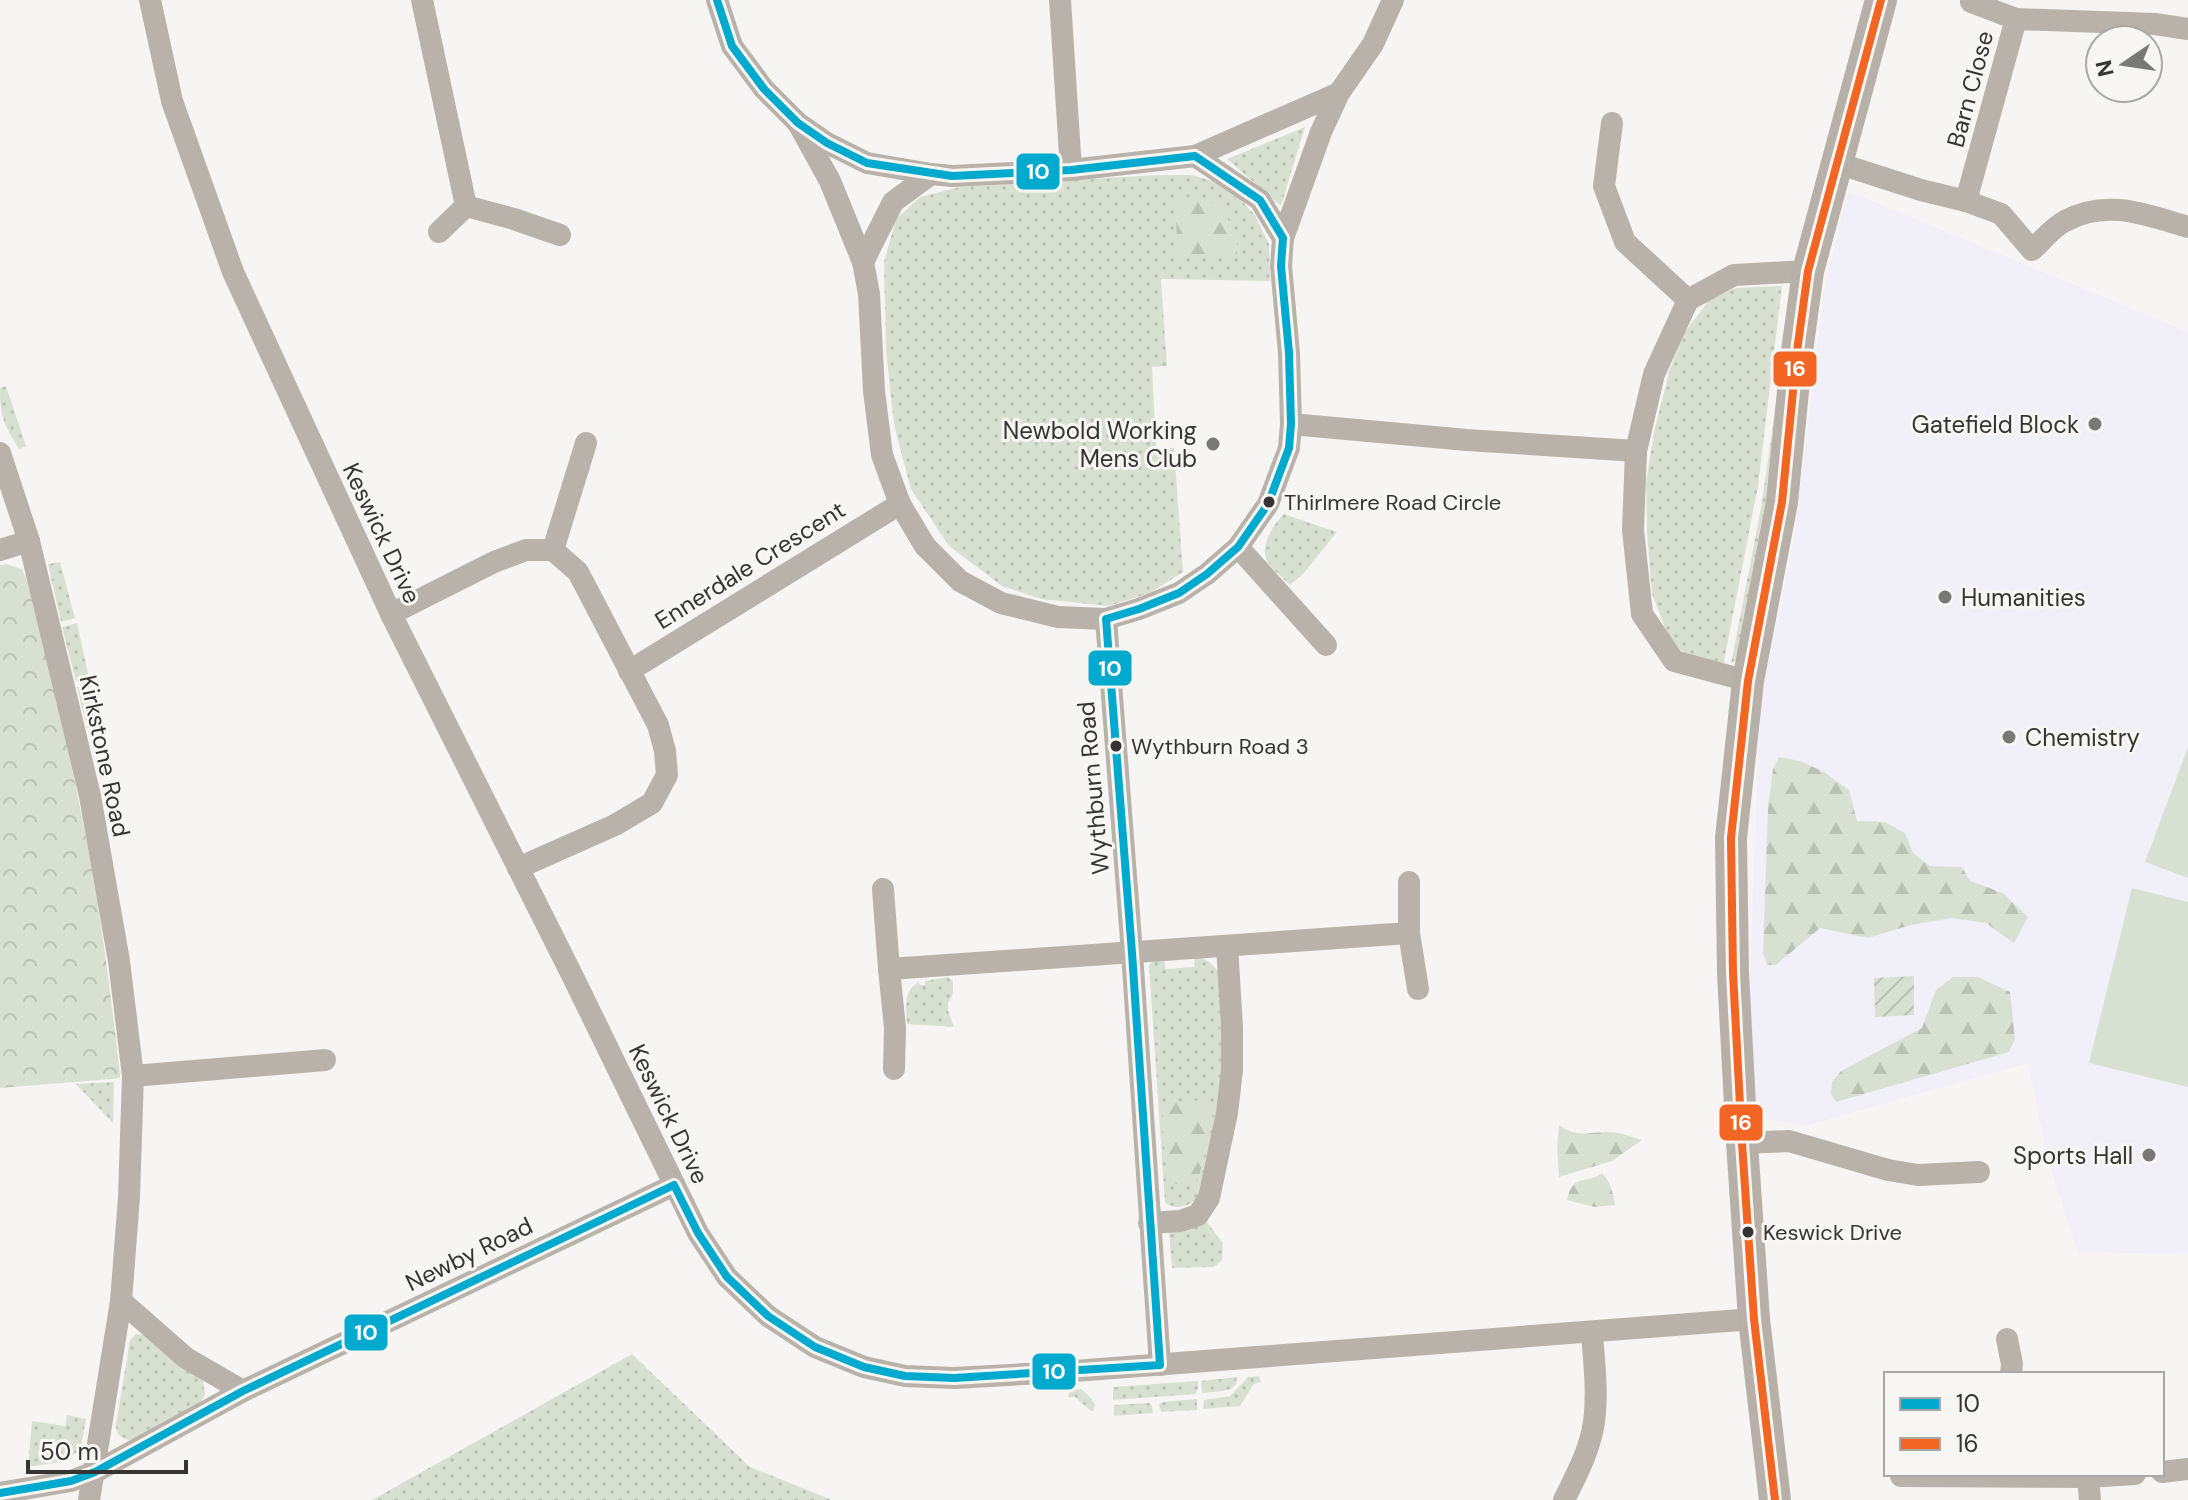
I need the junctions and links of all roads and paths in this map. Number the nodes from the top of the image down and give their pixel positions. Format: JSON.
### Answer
{"nodes":[{"id":1,"x":150,"y":0,"type":"edge"},
{"id":2,"x":422,"y":0,"type":"edge"},
{"id":3,"x":717,"y":0,"type":"edge"},
{"id":4,"x":1060,"y":0,"type":"edge"},
{"id":5,"x":1393,"y":0,"type":"edge"},
{"id":6,"x":1881,"y":0,"type":"edge"},
{"id":7,"x":1971,"y":2,"type":"edge"},
{"id":8,"x":2016,"y":19,"type":"junction"},
{"id":9,"x":2188,"y":29,"type":"edge"},
{"id":10,"x":1339,"y":93,"type":"junction"},
{"id":11,"x":798,"y":123,"type":"junction"},
{"id":12,"x":1612,"y":123,"type":"dead end"},
{"id":13,"x":1195,"y":156,"type":"junction"},
{"id":14,"x":1837,"y":163,"type":"junction"},
{"id":15,"x":1071,"y":170,"type":"junction"},
{"id":16,"x":931,"y":174,"type":"junction"},
{"id":17,"x":1966,"y":201,"type":"junction"},
{"id":18,"x":466,"y":206,"type":"junction"},
{"id":19,"x":2188,"y":227,"type":"edge"},
{"id":20,"x":439,"y":232,"type":"dead end"},
{"id":21,"x":560,"y":235,"type":"dead end"},
{"id":22,"x":1283,"y":238,"type":"junction"},
{"id":23,"x":863,"y":262,"type":"junction"},
{"id":24,"x":1808,"y":271,"type":"junction"},
{"id":25,"x":1688,"y":300,"type":"junction"},
{"id":26,"x":1291,"y":424,"type":"junction"},
{"id":27,"x":586,"y":443,"type":"dead end"},
{"id":28,"x":1636,"y":451,"type":"junction"},
{"id":29,"x":0,"y":453,"type":"edge"},
{"id":30,"x":900,"y":504,"type":"junction"},
{"id":31,"x":29,"y":541,"type":"junction"},
{"id":32,"x":1238,"y":547,"type":"junction"},
{"id":33,"x":0,"y":550,"type":"edge"},
{"id":34,"x":553,"y":550,"type":"junction"},
{"id":35,"x":391,"y":614,"type":"junction"},
{"id":36,"x":1106,"y":619,"type":"junction"},
{"id":37,"x":1326,"y":645,"type":"dead end"},
{"id":38,"x":629,"y":671,"type":"junction"},
{"id":39,"x":1748,"y":681,"type":"junction"},
{"id":40,"x":518,"y":868,"type":"junction"},
{"id":41,"x":1409,"y":882,"type":"dead end"},
{"id":42,"x":883,"y":889,"type":"dead end"},
{"id":43,"x":1409,"y":933,"type":"junction"},
{"id":44,"x":1227,"y":946,"type":"junction"},
{"id":45,"x":1132,"y":953,"type":"junction"},
{"id":46,"x":889,"y":969,"type":"junction"},
{"id":47,"x":1418,"y":989,"type":"dead end"},
{"id":48,"x":325,"y":1060,"type":"dead end"},
{"id":49,"x":894,"y":1069,"type":"dead end"},
{"id":50,"x":133,"y":1076,"type":"junction"},
{"id":51,"x":1742,"y":1143,"type":"junction"},
{"id":52,"x":1979,"y":1172,"type":"dead end"},
{"id":53,"x":674,"y":1185,"type":"junction"},
{"id":54,"x":1149,"y":1223,"type":"junction"},
{"id":55,"x":121,"y":1301,"type":"junction"},
{"id":56,"x":1754,"y":1319,"type":"junction"},
{"id":57,"x":1592,"y":1333,"type":"junction"},
{"id":58,"x":2007,"y":1339,"type":"dead end"},
{"id":59,"x":1160,"y":1365,"type":"junction"},
{"id":60,"x":2011,"y":1372,"type":"edge"},
{"id":61,"x":243,"y":1391,"type":"junction"},
{"id":62,"x":2188,"y":1469,"type":"edge"},
{"id":63,"x":95,"y":1472,"type":"junction"},
{"id":64,"x":2164,"y":1472,"type":"edge"},
{"id":65,"x":2014,"y":1476,"type":"edge"},
{"id":66,"x":2129,"y":1476,"type":"edge"},
{"id":67,"x":2089,"y":1489,"type":"edge"},
{"id":68,"x":0,"y":1493,"type":"edge"},
{"id":69,"x":89,"y":1500,"type":"edge"},
{"id":70,"x":1564,"y":1500,"type":"edge"},
{"id":71,"x":1775,"y":1500,"type":"edge"}],
"edges":[{"from":1,"to":35,"type":"street","name":"Keswick Drive"},
{"from":2,"to":18,"type":"street"},
{"from":3,"to":11,"type":"street"},
{"from":4,"to":15,"type":"street"},
{"from":5,"to":10,"type":"street"},
{"from":6,"to":14,"type":"main road"},
{"from":7,"to":8,"type":"street"},
{"from":8,"to":9,"type":"street","name":"Barn Close"},
{"from":8,"to":17,"type":"street","name":"Barn Close"},
{"from":10,"to":13,"type":"street"},
{"from":10,"to":22,"type":"street"},
{"from":11,"to":16,"type":"street"},
{"from":11,"to":23,"type":"street"},
{"from":12,"to":25,"type":"street"},
{"from":13,"to":15,"type":"street"},
{"from":13,"to":22,"type":"street"},
{"from":14,"to":17,"type":"street"},
{"from":14,"to":24,"type":"main road"},
{"from":15,"to":16,"type":"street"},
{"from":16,"to":23,"type":"street"},
{"from":17,"to":19,"type":"street"},
{"from":18,"to":20,"type":"street"},
{"from":18,"to":21,"type":"street"},
{"from":22,"to":26,"type":"street"},
{"from":23,"to":30,"type":"street"},
{"from":24,"to":25,"type":"street"},
{"from":24,"to":39,"type":"main road"},
{"from":25,"to":28,"type":"street"},
{"from":26,"to":28,"type":"street"},
{"from":26,"to":32,"type":"street"},
{"from":27,"to":34,"type":"street"},
{"from":28,"to":39,"type":"street"},
{"from":29,"to":31,"type":"street","name":"Kirkstone Road"},
{"from":30,"to":36,"type":"street"},
{"from":30,"to":38,"type":"street","name":"Ennerdale Crescent"},
{"from":31,"to":33,"type":"street"},
{"from":31,"to":50,"type":"street","name":"Kirkstone Road"},
{"from":32,"to":36,"type":"street"},
{"from":32,"to":37,"type":"street"},
{"from":34,"to":35,"type":"street"},
{"from":34,"to":38,"type":"street"},
{"from":35,"to":40,"type":"street","name":"Keswick Drive"},
{"from":36,"to":45,"type":"street","name":"Wythburn Road"},
{"from":38,"to":40,"type":"street"},
{"from":39,"to":51,"type":"main road"},
{"from":40,"to":53,"type":"street","name":"Keswick Drive"},
{"from":41,"to":43,"type":"street"},
{"from":42,"to":46,"type":"street"},
{"from":43,"to":44,"type":"street"},
{"from":43,"to":47,"type":"street"},
{"from":44,"to":45,"type":"street"},
{"from":44,"to":54,"type":"street"},
{"from":45,"to":46,"type":"street"},
{"from":45,"to":54,"type":"street","name":"Wythburn Road"},
{"from":46,"to":49,"type":"street"},
{"from":48,"to":50,"type":"street"},
{"from":50,"to":55,"type":"street","name":"Kirkstone Road"},
{"from":51,"to":52,"type":"street"},
{"from":51,"to":56,"type":"main road"},
{"from":53,"to":59,"type":"street","name":"Keswick Drive"},
{"from":53,"to":61,"type":"street","name":"Newby Road"},
{"from":54,"to":59,"type":"street","name":"Wythburn Road"},
{"from":55,"to":61,"type":"street"},
{"from":55,"to":63,"type":"street","name":"Kirkstone Road"},
{"from":56,"to":57,"type":"street","name":"Keswick Drive"},
{"from":56,"to":71,"type":"main road"},
{"from":57,"to":59,"type":"street","name":"Keswick Drive"},
{"from":57,"to":70,"type":"street"},
{"from":58,"to":60,"type":"street"},
{"from":61,"to":63,"type":"street","name":"Newby Road"},
{"from":62,"to":64,"type":"street"},
{"from":63,"to":68,"type":"street","name":"Newby Road"},
{"from":63,"to":69,"type":"street","name":"Kirkstone Road"},
{"from":65,"to":67,"type":"street"},
{"from":66,"to":67,"type":"street"}]}
